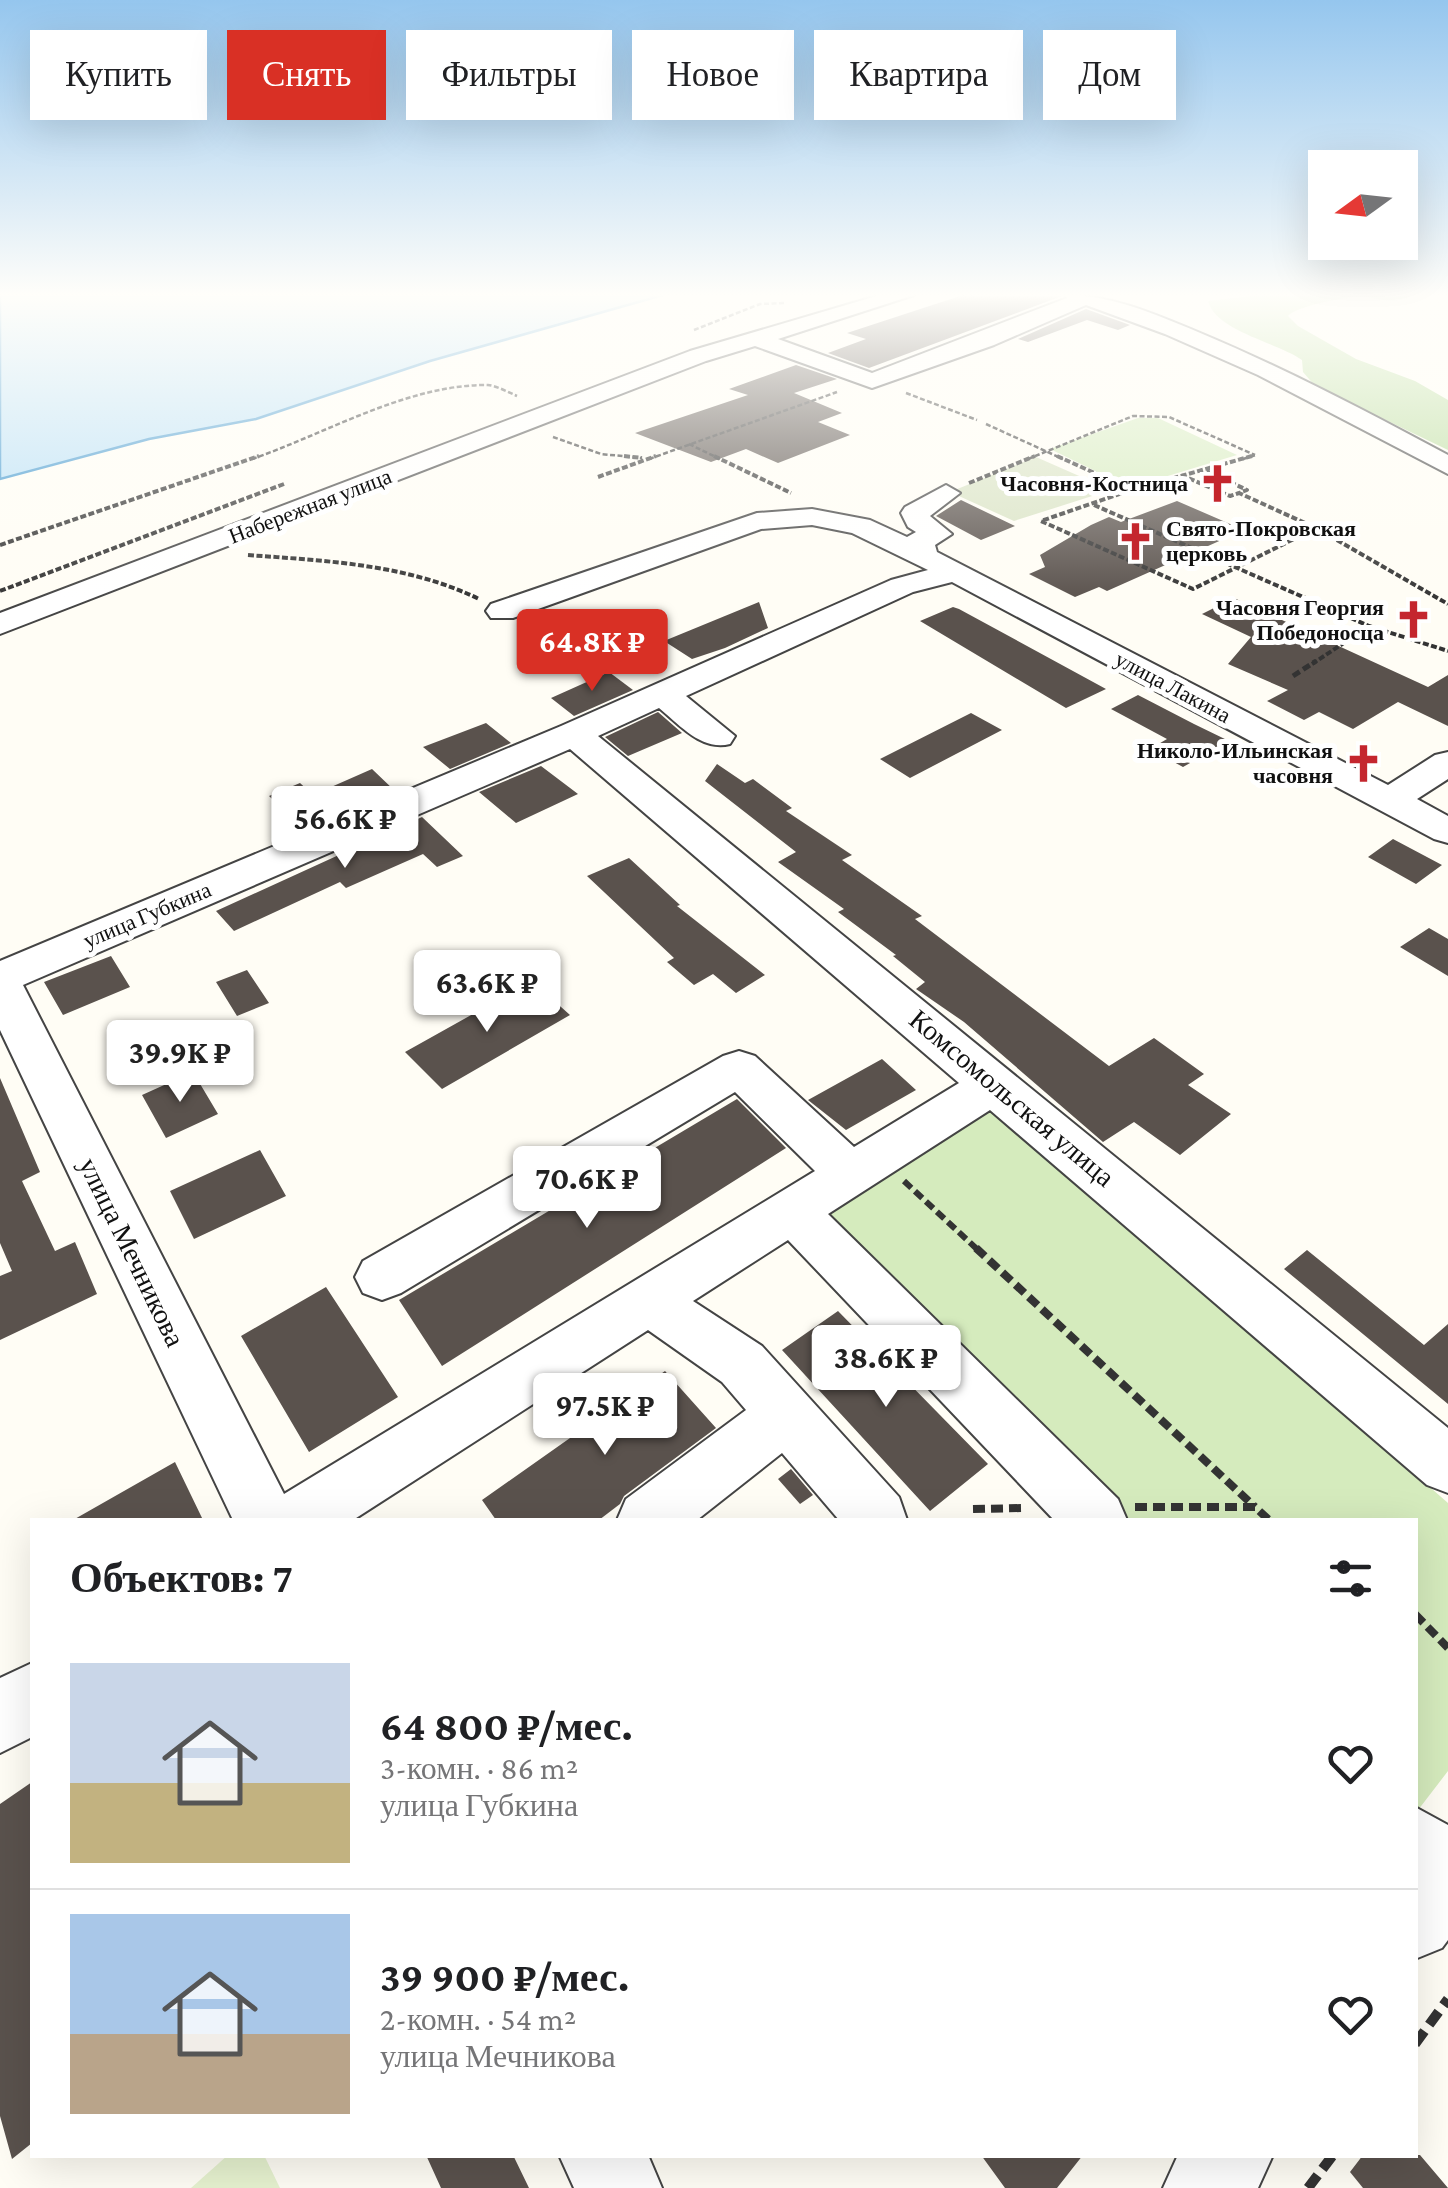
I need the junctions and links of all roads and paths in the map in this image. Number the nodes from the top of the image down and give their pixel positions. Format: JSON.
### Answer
{"nodes":[{"id":1,"x":416,"y":397,"type":"edge"},
{"id":2,"x":593,"y":397,"type":"edge"},
{"id":3,"x":824,"y":397,"type":"edge"},
{"id":4,"x":915,"y":397,"type":"edge"},
{"id":5,"x":1320,"y":397,"type":"edge"},
{"id":6,"x":977,"y":420,"type":"dead end"},
{"id":7,"x":986,"y":424,"type":"dead end"},
{"id":8,"x":498,"y":434,"type":"junction"},
{"id":9,"x":688,"y":443,"type":"junction"},
{"id":10,"x":1042,"y":450,"type":"junction"},
{"id":11,"x":648,"y":458,"type":"junction"},
{"id":12,"x":1448,"y":466,"type":"edge"},
{"id":13,"x":1207,"y":471,"type":"junction"},
{"id":14,"x":1180,"y":475,"type":"junction"},
{"id":15,"x":598,"y":478,"type":"dead end"},
{"id":16,"x":1131,"y":490,"type":"junction"},
{"id":17,"x":946,"y":493,"type":"joint"},
{"id":18,"x":1240,"y":493,"type":"junction"},
{"id":19,"x":1093,"y":504,"type":"junction"},
{"id":20,"x":860,"y":526,"type":"junction"},
{"id":21,"x":1316,"y":528,"type":"junction"},
{"id":22,"x":220,"y":540,"type":"junction"},
{"id":23,"x":0,"y":545,"type":"edge"},
{"id":24,"x":940,"y":565,"type":"junction"},
{"id":25,"x":1237,"y":567,"type":"junction"},
{"id":26,"x":1448,"y":604,"type":"edge"},
{"id":27,"x":502,"y":610,"type":"joint"},
{"id":28,"x":0,"y":624,"type":"edge"},
{"id":29,"x":1370,"y":626,"type":"junction"},
{"id":30,"x":1448,"y":651,"type":"edge"},
{"id":31,"x":1293,"y":676,"type":"dead end"},
{"id":32,"x":662,"y":694,"type":"junction"},
{"id":33,"x":574,"y":734,"type":"junction"},
{"id":34,"x":717,"y":736,"type":"dead end"},
{"id":35,"x":1448,"y":763,"type":"edge"},
{"id":36,"x":1390,"y":800,"type":"junction"},
{"id":37,"x":1448,"y":831,"type":"edge"},
{"id":38,"x":0,"y":981,"type":"edge"},
{"id":39,"x":996,"y":1083,"type":"junction"},
{"id":40,"x":864,"y":1165,"type":"junction"},
{"id":41,"x":793,"y":1212,"type":"junction"},
{"id":42,"x":382,"y":1277,"type":"dead end"},
{"id":43,"x":649,"y":1301,"type":"junction"},
{"id":44,"x":786,"y":1414,"type":"junction"},
{"id":45,"x":1448,"y":1465,"type":"edge"},
{"id":46,"x":1255,"y":1507,"type":"dead end"},
{"id":47,"x":263,"y":1518,"type":"edge"},
{"id":48,"x":301,"y":1518,"type":"edge"},
{"id":49,"x":651,"y":1518,"type":"edge"},
{"id":50,"x":877,"y":1518,"type":"edge"},
{"id":51,"x":1094,"y":1518,"type":"edge"},
{"id":52,"x":1418,"y":1617,"type":"edge"},
{"id":53,"x":1448,"y":1648,"type":"edge"},
{"id":54,"x":30,"y":1698,"type":"edge"},
{"id":55,"x":0,"y":1719,"type":"edge"},
{"id":56,"x":1418,"y":1846,"type":"edge"},
{"id":57,"x":1448,"y":1878,"type":"edge"},
{"id":58,"x":1418,"y":1918,"type":"edge"},
{"id":59,"x":1448,"y":1999,"type":"edge"},
{"id":60,"x":1418,"y":2040,"type":"edge"},
{"id":61,"x":602,"y":2158,"type":"edge"},
{"id":62,"x":1229,"y":2158,"type":"edge"},
{"id":63,"x":1331,"y":2158,"type":"edge"},
{"id":64,"x":620,"y":2188,"type":"edge"},
{"id":65,"x":1205,"y":2188,"type":"edge"},
{"id":66,"x":1308,"y":2188,"type":"edge"}],
"edges":[{"from":1,"to":23,"type":"path"},
{"from":2,"to":8,"type":"street","name":"Набережная улица"},
{"from":3,"to":9,"type":"path"},
{"from":4,"to":6,"type":"path"},
{"from":5,"to":12,"type":"street"},
{"from":7,"to":10,"type":"path"},
{"from":8,"to":11,"type":"path"},
{"from":8,"to":22,"type":"street","name":"Набережная улица"},
{"from":9,"to":11,"type":"path"},
{"from":9,"to":20,"type":"path"},
{"from":10,"to":13,"type":"path"},
{"from":10,"to":16,"type":"path"},
{"from":10,"to":17,"type":"path"},
{"from":11,"to":15,"type":"path"},
{"from":13,"to":14,"type":"path"},
{"from":13,"to":18,"type":"path"},
{"from":14,"to":16,"type":"path"},
{"from":14,"to":18,"type":"path"},
{"from":16,"to":19,"type":"path"},
{"from":17,"to":24,"type":"street"},
{"from":18,"to":21,"type":"path"},
{"from":19,"to":25,"type":"path"},
{"from":19,"to":25,"type":"path"},
{"from":20,"to":24,"type":"street","name":"улица Лакина"},
{"from":20,"to":27,"type":"street","name":"улица Лакина"},
{"from":21,"to":25,"type":"path"},
{"from":21,"to":26,"type":"path"},
{"from":22,"to":27,"type":"path"},
{"from":22,"to":28,"type":"street","name":"Набережная улица"},
{"from":24,"to":32,"type":"street","name":"улица Губкина"},
{"from":24,"to":36,"type":"street","name":"улица Лакина"},
{"from":25,"to":29,"type":"path"},
{"from":29,"to":30,"type":"path"},
{"from":29,"to":31,"type":"path"},
{"from":32,"to":33,"type":"street","name":"улица Губкина"},
{"from":32,"to":34,"type":"street"},
{"from":33,"to":38,"type":"street","name":"улица Губкина"},
{"from":33,"to":39,"type":"street","name":"Комсомольская улица"},
{"from":35,"to":36,"type":"street"},
{"from":36,"to":37,"type":"street","name":"улица Лакина"},
{"from":38,"to":47,"type":"street","name":"улица Мечникова"},
{"from":39,"to":40,"type":"street"},
{"from":39,"to":45,"type":"street","name":"Комсомольская улица"},
{"from":40,"to":41,"type":"street"},
{"from":40,"to":42,"type":"street"},
{"from":40,"to":46,"type":"path"},
{"from":41,"to":43,"type":"street"},
{"from":41,"to":51,"type":"street"},
{"from":43,"to":44,"type":"street"},
{"from":43,"to":48,"type":"street"},
{"from":44,"to":49,"type":"street"},
{"from":44,"to":50,"type":"street"},
{"from":52,"to":53,"type":"path"},
{"from":54,"to":55,"type":"street"},
{"from":56,"to":57,"type":"street"},
{"from":57,"to":58,"type":"street"},
{"from":59,"to":60,"type":"path"},
{"from":61,"to":64,"type":"street"},
{"from":62,"to":65,"type":"street"},
{"from":63,"to":66,"type":"path"}]}
